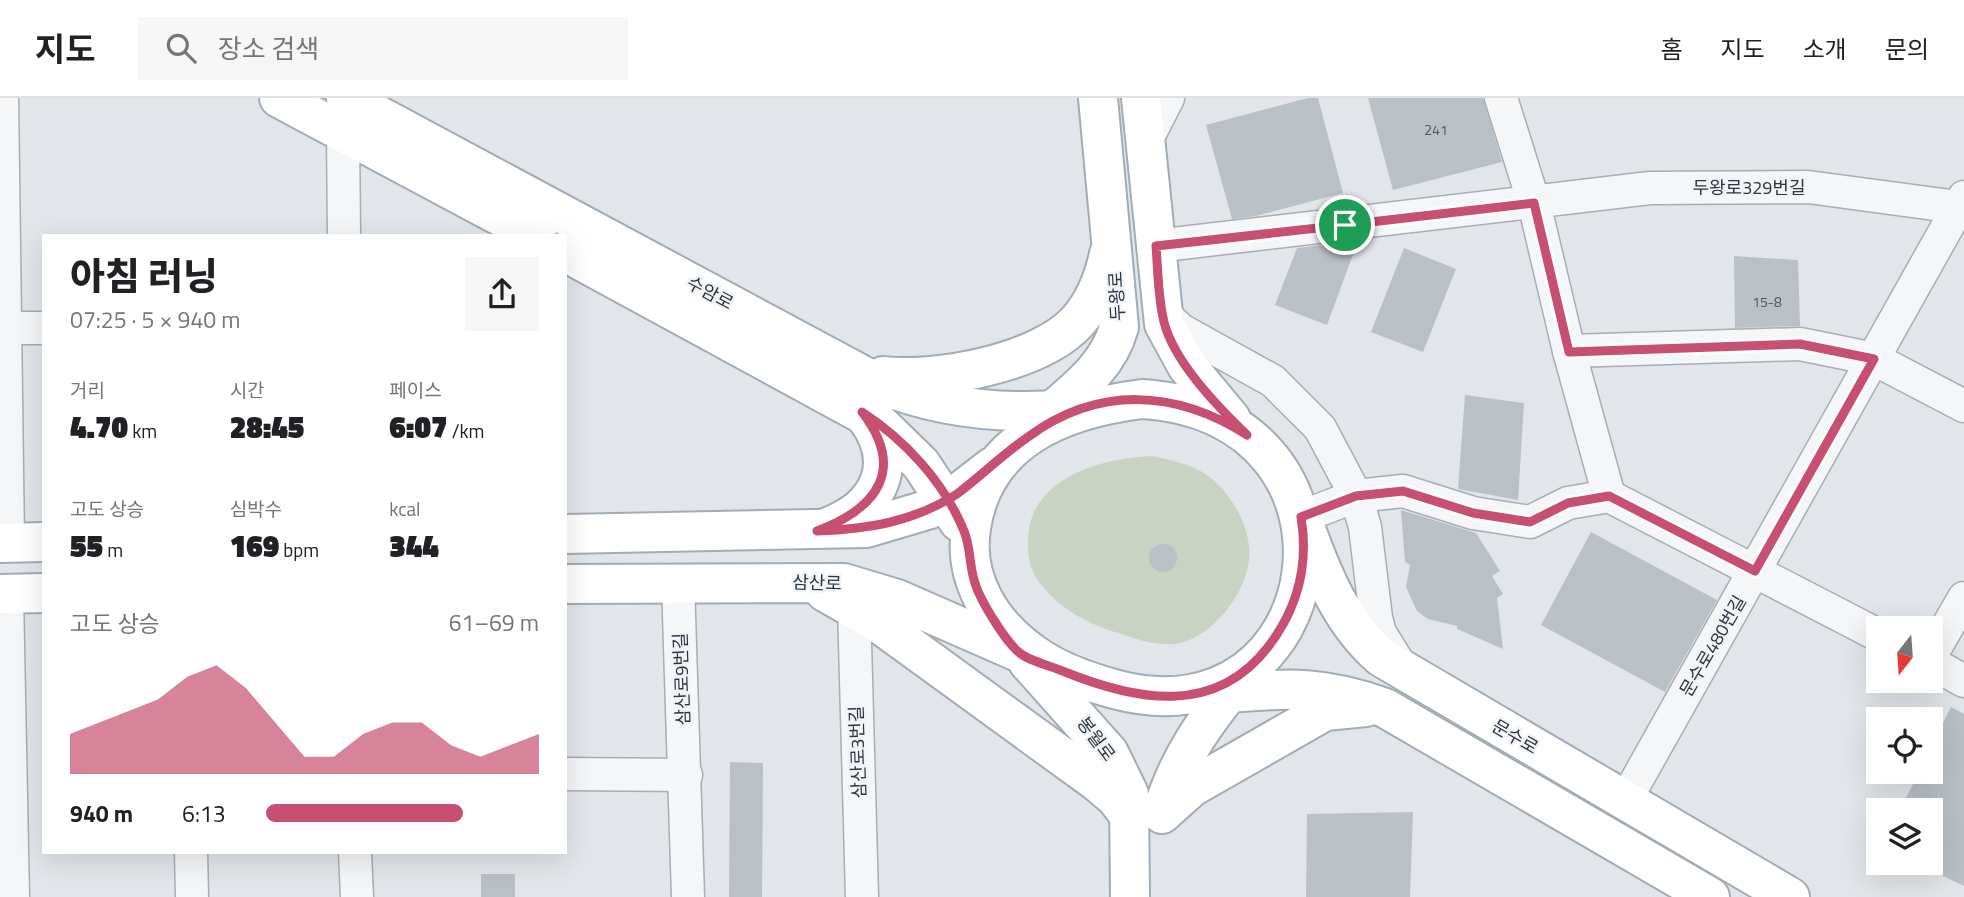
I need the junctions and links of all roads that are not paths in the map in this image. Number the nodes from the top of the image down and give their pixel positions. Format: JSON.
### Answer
{"nodes":[{"id":1,"x":2,"y":98,"type":"edge"},
{"id":2,"x":1098,"y":98,"type":"edge"},
{"id":3,"x":1141,"y":98,"type":"edge"},
{"id":4,"x":1168,"y":98,"type":"edge"},
{"id":5,"x":1501,"y":98,"type":"edge"},
{"id":6,"x":282,"y":99,"type":"edge"},
{"id":7,"x":344,"y":115,"type":"edge"},
{"id":8,"x":1146,"y":141,"type":"junction"},
{"id":9,"x":1534,"y":203,"type":"junction"},
{"id":10,"x":1962,"y":204,"type":"edge"},
{"id":11,"x":520,"y":232,"type":"edge"},
{"id":12,"x":344,"y":234,"type":"edge"},
{"id":13,"x":1112,"y":238,"type":"junction"},
{"id":14,"x":1156,"y":246,"type":"junction"},
{"id":15,"x":567,"y":252,"type":"edge"},
{"id":16,"x":1161,"y":306,"type":"junction"},
{"id":17,"x":2,"y":328,"type":"edge"},
{"id":18,"x":42,"y":328,"type":"edge"},
{"id":19,"x":1569,"y":352,"type":"junction"},
{"id":20,"x":1874,"y":359,"type":"junction"},
{"id":21,"x":854,"y":371,"type":"junction"},
{"id":22,"x":1096,"y":406,"type":"junction"},
{"id":23,"x":1964,"y":406,"type":"edge"},
{"id":24,"x":1053,"y":410,"type":"junction"},
{"id":25,"x":862,"y":412,"type":"junction"},
{"id":26,"x":1247,"y":435,"type":"junction"},
{"id":27,"x":1009,"y":451,"type":"junction"},
{"id":28,"x":1356,"y":496,"type":"junction"},
{"id":29,"x":1609,"y":496,"type":"junction"},
{"id":30,"x":947,"y":500,"type":"junction"},
{"id":31,"x":1301,"y":517,"type":"junction"},
{"id":32,"x":817,"y":531,"type":"junction"},
{"id":33,"x":567,"y":534,"type":"edge"},
{"id":34,"x":17,"y":542,"type":"edge"},
{"id":35,"x":968,"y":543,"type":"junction"},
{"id":36,"x":1755,"y":571,"type":"junction"},
{"id":37,"x":797,"y":582,"type":"junction"},
{"id":38,"x":678,"y":583,"type":"junction"},
{"id":39,"x":567,"y":584,"type":"edge"},
{"id":40,"x":17,"y":593,"type":"edge"},
{"id":41,"x":1964,"y":598,"type":"edge"},
{"id":42,"x":854,"y":606,"type":"junction"},
{"id":43,"x":1866,"y":629,"type":"edge"},
{"id":44,"x":1943,"y":634,"type":"edge"},
{"id":45,"x":1036,"y":660,"type":"junction"},
{"id":46,"x":1943,"y":670,"type":"edge"},
{"id":47,"x":1408,"y":674,"type":"junction"},
{"id":48,"x":1964,"y":681,"type":"edge"},
{"id":49,"x":1237,"y":683,"type":"junction"},
{"id":50,"x":1385,"y":708,"type":"junction"},
{"id":51,"x":567,"y":774,"type":"edge"},
{"id":52,"x":686,"y":775,"type":"junction"},
{"id":53,"x":1625,"y":801,"type":"junction"},
{"id":54,"x":1146,"y":816,"type":"junction"},
{"id":55,"x":191,"y":854,"type":"edge"},
{"id":56,"x":355,"y":854,"type":"edge"},
{"id":57,"x":13,"y":897,"type":"edge"},
{"id":58,"x":192,"y":897,"type":"edge"},
{"id":59,"x":357,"y":897,"type":"edge"},
{"id":60,"x":688,"y":897,"type":"edge"},
{"id":61,"x":862,"y":897,"type":"edge"},
{"id":62,"x":1130,"y":897,"type":"edge"},
{"id":63,"x":1152,"y":897,"type":"edge"},
{"id":64,"x":1710,"y":897,"type":"edge"},
{"id":65,"x":1790,"y":897,"type":"edge"}],
"edges":[{"from":1,"to":17,"type":"street"},
{"from":2,"to":13,"type":"main road","name":"두왕로"},
{"from":3,"to":8,"type":"main road","name":"문수로"},
{"from":4,"to":8,"type":"street"},
{"from":5,"to":9,"type":"street"},
{"from":6,"to":7,"type":"main road","name":"수암로"},
{"from":7,"to":11,"type":"main road","name":"수암로"},
{"from":7,"to":12,"type":"street"},
{"from":7,"to":21,"type":"main road","name":"수암로"},
{"from":8,"to":14,"type":"main road","name":"문수로"},
{"from":9,"to":10,"type":"street","name":"두왕로329번길"},
{"from":9,"to":14,"type":"street","name":"두왕로329번길"},
{"from":9,"to":19,"type":"street"},
{"from":10,"to":20,"type":"street","name":"문수로480번길"},
{"from":13,"to":21,"type":"main road"},
{"from":13,"to":24,"type":"main road","name":"두왕로"},
{"from":14,"to":16,"type":"main road","name":"문수로"},
{"from":15,"to":25,"type":"main road","name":"수암로"},
{"from":16,"to":26,"type":"main road","name":"문수로"},
{"from":16,"to":28,"type":"street"},
{"from":17,"to":18,"type":"street"},
{"from":17,"to":34,"type":"street"},
{"from":19,"to":20,"type":"street"},
{"from":19,"to":29,"type":"street"},
{"from":20,"to":23,"type":"street"},
{"from":20,"to":36,"type":"street","name":"문수로480번길"},
{"from":21,"to":24,"type":"main road","name":"수암로"},
{"from":22,"to":24,"type":"main road","name":"수암로"},
{"from":22,"to":26,"type":"main road"},
{"from":22,"to":27,"type":"main road"},
{"from":24,"to":27,"type":"main road","name":"두왕로"},
{"from":25,"to":30,"type":"main road","name":"수암로"},
{"from":25,"to":32,"type":"main road"},
{"from":26,"to":31,"type":"main road","name":"문수로"},
{"from":27,"to":30,"type":"main road"},
{"from":27,"to":35,"type":"main road"},
{"from":28,"to":29,"type":"street"},
{"from":28,"to":31,"type":"street"},
{"from":28,"to":47,"type":"street"},
{"from":29,"to":36,"type":"street"},
{"from":30,"to":32,"type":"main road"},
{"from":30,"to":35,"type":"main road","name":"수암로"},
{"from":31,"to":47,"type":"main road","name":"문수로"},
{"from":31,"to":49,"type":"main road","name":"봉월로"},
{"from":32,"to":33,"type":"main road"},
{"from":35,"to":45,"type":"main road","name":"봉월로"},
{"from":36,"to":43,"type":"street"},
{"from":36,"to":53,"type":"street","name":"문수로480번길"},
{"from":37,"to":38,"type":"main road","name":"삼산로"},
{"from":37,"to":42,"type":"main road"},
{"from":37,"to":45,"type":"main road","name":"삼산로"},
{"from":38,"to":39,"type":"main road","name":"삼산로"},
{"from":38,"to":52,"type":"street","name":"삼산로9번길"},
{"from":40,"to":57,"type":"street"},
{"from":41,"to":44,"type":"street"},
{"from":42,"to":54,"type":"main road"},
{"from":42,"to":61,"type":"street","name":"삼산로3번길"},
{"from":45,"to":49,"type":"main road","name":"삼산로"},
{"from":45,"to":54,"type":"main road","name":"봉월로"},
{"from":46,"to":48,"type":"street"},
{"from":47,"to":53,"type":"main road","name":"문수로"},
{"from":49,"to":50,"type":"main road"},
{"from":49,"to":54,"type":"main road","name":"봉월로"},
{"from":50,"to":54,"type":"main road"},
{"from":50,"to":64,"type":"main road"},
{"from":51,"to":52,"type":"street"},
{"from":52,"to":60,"type":"street","name":"삼산로9번길"},
{"from":53,"to":65,"type":"main road","name":"문수로"},
{"from":54,"to":62,"type":"main road","name":"봉월로"},
{"from":54,"to":63,"type":"main road","name":"봉월로"},
{"from":55,"to":58,"type":"street"},
{"from":56,"to":59,"type":"street"}]}
